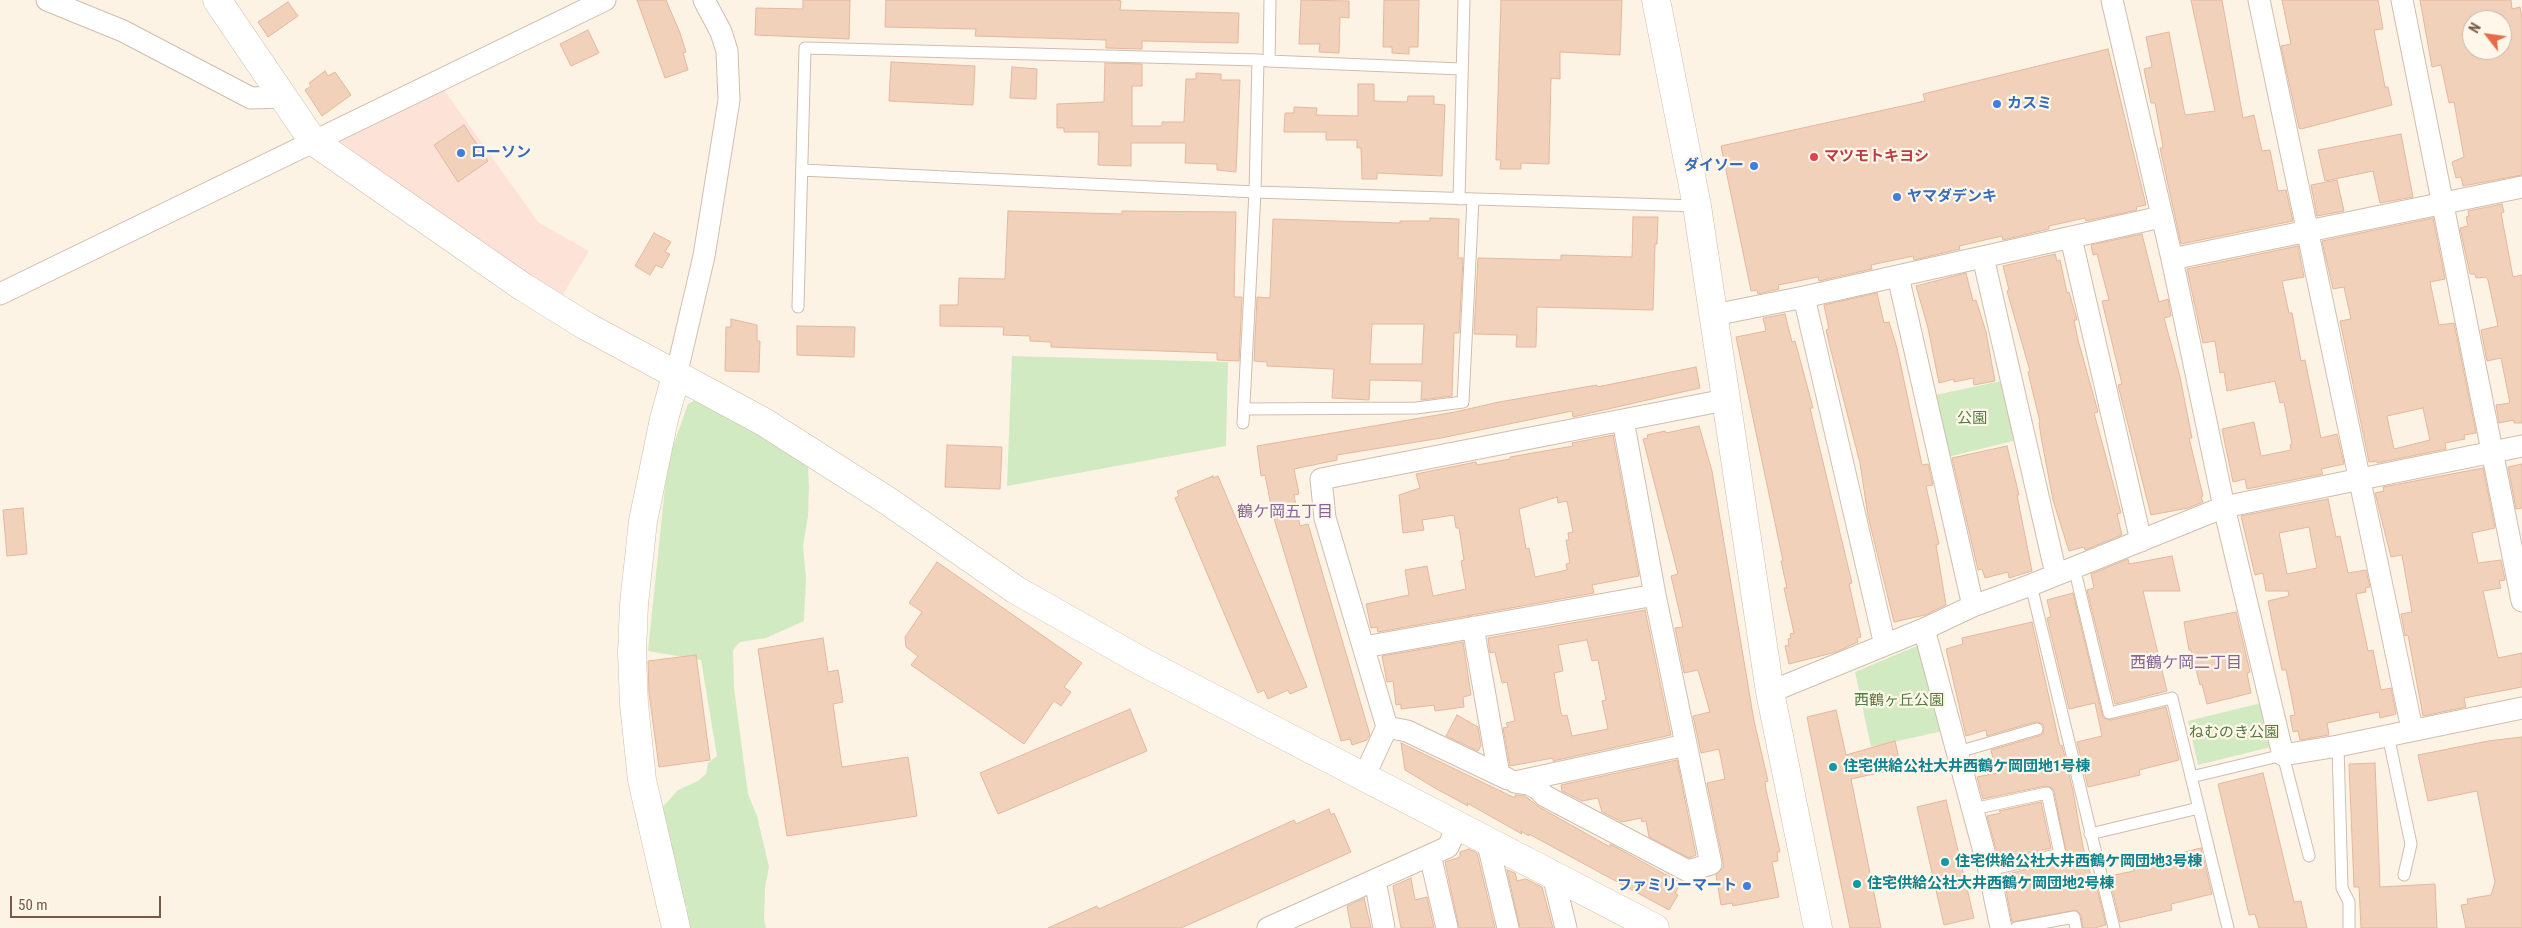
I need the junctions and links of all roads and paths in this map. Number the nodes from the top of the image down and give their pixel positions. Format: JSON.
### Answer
{"nodes":[{"id":1,"x":47,"y":0,"type":"edge"},
{"id":2,"x":217,"y":0,"type":"edge"},
{"id":3,"x":605,"y":0,"type":"edge"},
{"id":4,"x":704,"y":0,"type":"edge"},
{"id":5,"x":1270,"y":0,"type":"edge"},
{"id":6,"x":1464,"y":0,"type":"edge"},
{"id":7,"x":1656,"y":0,"type":"edge"},
{"id":8,"x":2112,"y":0,"type":"edge"},
{"id":9,"x":2259,"y":0,"type":"edge"},
{"id":10,"x":2402,"y":0,"type":"edge"},
{"id":11,"x":1264,"y":60,"type":"junction"},
{"id":12,"x":1461,"y":69,"type":"junction"},
{"id":13,"x":284,"y":97,"type":"junction"},
{"id":14,"x":313,"y":141,"type":"junction"},
{"id":15,"x":802,"y":170,"type":"junction"},
{"id":16,"x":2522,"y":187,"type":"edge"},
{"id":17,"x":1255,"y":192,"type":"junction"},
{"id":18,"x":1459,"y":199,"type":"junction"},
{"id":19,"x":1473,"y":199,"type":"junction"},
{"id":20,"x":2443,"y":204,"type":"junction"},
{"id":21,"x":1697,"y":206,"type":"junction"},
{"id":22,"x":2161,"y":217,"type":"junction"},
{"id":23,"x":2308,"y":230,"type":"junction"},
{"id":24,"x":2071,"y":238,"type":"junction"},
{"id":25,"x":1983,"y":257,"type":"junction"},
{"id":26,"x":2172,"y":259,"type":"junction"},
{"id":27,"x":1898,"y":276,"type":"junction"},
{"id":28,"x":0,"y":294,"type":"edge"},
{"id":29,"x":1804,"y":297,"type":"junction"},
{"id":30,"x":798,"y":307,"type":"dead end"},
{"id":31,"x":1714,"y":315,"type":"junction"},
{"id":32,"x":676,"y":376,"type":"junction"},
{"id":33,"x":1725,"y":400,"type":"junction"},
{"id":34,"x":1244,"y":409,"type":"junction"},
{"id":35,"x":1623,"y":420,"type":"junction"},
{"id":36,"x":1243,"y":423,"type":"dead end"},
{"id":37,"x":2522,"y":446,"type":"edge"},
{"id":38,"x":2491,"y":452,"type":"junction"},
{"id":39,"x":2361,"y":478,"type":"junction"},
{"id":40,"x":2224,"y":507,"type":"junction"},
{"id":41,"x":2141,"y":541,"type":"junction"},
{"id":42,"x":2065,"y":571,"type":"junction"},
{"id":43,"x":2031,"y":585,"type":"junction"},
{"id":44,"x":1655,"y":595,"type":"junction"},
{"id":45,"x":2522,"y":601,"type":"edge"},
{"id":46,"x":1973,"y":606,"type":"junction"},
{"id":47,"x":1473,"y":627,"type":"junction"},
{"id":48,"x":1924,"y":629,"type":"junction"},
{"id":49,"x":1885,"y":645,"type":"junction"},
{"id":50,"x":1364,"y":647,"type":"junction"},
{"id":51,"x":1770,"y":692,"type":"junction"},
{"id":52,"x":2522,"y":708,"type":"edge"},
{"id":53,"x":1387,"y":727,"type":"junction"},
{"id":54,"x":2038,"y":729,"type":"dead end"},
{"id":55,"x":2412,"y":729,"type":"junction"},
{"id":56,"x":2388,"y":735,"type":"junction"},
{"id":57,"x":1686,"y":745,"type":"junction"},
{"id":58,"x":2338,"y":746,"type":"junction"},
{"id":59,"x":1958,"y":752,"type":"junction"},
{"id":60,"x":2283,"y":755,"type":"junction"},
{"id":61,"x":1364,"y":776,"type":"junction"},
{"id":62,"x":2192,"y":777,"type":"junction"},
{"id":63,"x":1507,"y":778,"type":"junction"},
{"id":64,"x":2199,"y":808,"type":"junction"},
{"id":65,"x":1973,"y":810,"type":"junction"},
{"id":66,"x":1458,"y":825,"type":"junction"},
{"id":67,"x":2090,"y":834,"type":"junction"},
{"id":68,"x":1486,"y":840,"type":"junction"},
{"id":69,"x":1430,"y":855,"type":"junction"},
{"id":70,"x":2308,"y":856,"type":"dead end"},
{"id":71,"x":1989,"y":870,"type":"junction"},
{"id":72,"x":2404,"y":874,"type":"dead end"},
{"id":73,"x":1553,"y":875,"type":"junction"},
{"id":74,"x":1374,"y":880,"type":"junction"},
{"id":75,"x":1309,"y":919,"type":"edge"},
{"id":76,"x":676,"y":928,"type":"edge"},
{"id":77,"x":1268,"y":928,"type":"edge"},
{"id":78,"x":1384,"y":928,"type":"edge"},
{"id":79,"x":1447,"y":928,"type":"edge"},
{"id":80,"x":1508,"y":928,"type":"edge"},
{"id":81,"x":1566,"y":928,"type":"edge"},
{"id":82,"x":1656,"y":928,"type":"edge"},
{"id":83,"x":1818,"y":928,"type":"edge"},
{"id":84,"x":2001,"y":928,"type":"edge"},
{"id":85,"x":2016,"y":928,"type":"edge"},
{"id":86,"x":2076,"y":928,"type":"edge"},
{"id":87,"x":2114,"y":928,"type":"edge"},
{"id":88,"x":2228,"y":928,"type":"edge"},
{"id":89,"x":2349,"y":928,"type":"edge"}],
"edges":[{"from":1,"to":13,"type":"street"},
{"from":2,"to":13,"type":"street"},
{"from":3,"to":14,"type":"street"},
{"from":4,"to":32,"type":"street"},
{"from":5,"to":11,"type":"lane"},
{"from":6,"to":12,"type":"lane"},
{"from":7,"to":21,"type":"street"},
{"from":8,"to":22,"type":"street"},
{"from":9,"to":23,"type":"street"},
{"from":10,"to":20,"type":"street"},
{"from":11,"to":12,"type":"lane"},
{"from":11,"to":15,"type":"lane"},
{"from":11,"to":17,"type":"lane"},
{"from":12,"to":18,"type":"lane"},
{"from":13,"to":14,"type":"street"},
{"from":14,"to":28,"type":"street"},
{"from":14,"to":32,"type":"street"},
{"from":15,"to":17,"type":"lane"},
{"from":15,"to":30,"type":"lane"},
{"from":16,"to":20,"type":"street"},
{"from":17,"to":18,"type":"lane"},
{"from":17,"to":34,"type":"lane"},
{"from":18,"to":19,"type":"lane"},
{"from":19,"to":21,"type":"lane"},
{"from":19,"to":34,"type":"lane"},
{"from":20,"to":23,"type":"street"},
{"from":20,"to":38,"type":"street"},
{"from":21,"to":31,"type":"street"},
{"from":22,"to":24,"type":"street"},
{"from":22,"to":26,"type":"street"},
{"from":23,"to":26,"type":"street"},
{"from":23,"to":39,"type":"street"},
{"from":24,"to":25,"type":"street"},
{"from":24,"to":41,"type":"street"},
{"from":25,"to":27,"type":"street"},
{"from":25,"to":42,"type":"street"},
{"from":26,"to":40,"type":"street"},
{"from":27,"to":29,"type":"street"},
{"from":27,"to":46,"type":"street"},
{"from":29,"to":31,"type":"street"},
{"from":29,"to":49,"type":"street"},
{"from":31,"to":33,"type":"street"},
{"from":32,"to":61,"type":"street"},
{"from":32,"to":76,"type":"street"},
{"from":33,"to":35,"type":"street"},
{"from":33,"to":51,"type":"street"},
{"from":34,"to":36,"type":"lane"},
{"from":35,"to":44,"type":"street"},
{"from":35,"to":50,"type":"street"},
{"from":37,"to":38,"type":"street"},
{"from":38,"to":39,"type":"street"},
{"from":38,"to":45,"type":"street"},
{"from":39,"to":40,"type":"street"},
{"from":39,"to":55,"type":"street"},
{"from":40,"to":41,"type":"street"},
{"from":40,"to":60,"type":"street"},
{"from":41,"to":42,"type":"street"},
{"from":42,"to":43,"type":"street"},
{"from":42,"to":62,"type":"lane"},
{"from":43,"to":46,"type":"street"},
{"from":43,"to":67,"type":"lane"},
{"from":44,"to":47,"type":"street"},
{"from":44,"to":57,"type":"street"},
{"from":46,"to":48,"type":"street"},
{"from":47,"to":50,"type":"street"},
{"from":47,"to":63,"type":"street"},
{"from":48,"to":49,"type":"street"},
{"from":48,"to":59,"type":"street"},
{"from":49,"to":51,"type":"street"},
{"from":50,"to":53,"type":"street"},
{"from":51,"to":83,"type":"street"},
{"from":52,"to":55,"type":"street"},
{"from":53,"to":61,"type":"street"},
{"from":53,"to":63,"type":"street"},
{"from":54,"to":59,"type":"lane"},
{"from":55,"to":56,"type":"street"},
{"from":56,"to":58,"type":"street"},
{"from":56,"to":72,"type":"lane"},
{"from":57,"to":63,"type":"street"},
{"from":57,"to":63,"type":"street"},
{"from":58,"to":60,"type":"street"},
{"from":58,"to":89,"type":"lane"},
{"from":59,"to":65,"type":"street"},
{"from":60,"to":62,"type":"lane"},
{"from":60,"to":70,"type":"lane"},
{"from":61,"to":66,"type":"street"},
{"from":62,"to":64,"type":"lane"},
{"from":64,"to":67,"type":"lane"},
{"from":64,"to":88,"type":"lane"},
{"from":65,"to":71,"type":"street"},
{"from":65,"to":71,"type":"lane"},
{"from":66,"to":68,"type":"street"},
{"from":66,"to":69,"type":"street"},
{"from":67,"to":87,"type":"lane"},
{"from":68,"to":73,"type":"street"},
{"from":68,"to":80,"type":"street"},
{"from":69,"to":74,"type":"street"},
{"from":69,"to":79,"type":"street"},
{"from":71,"to":84,"type":"street"},
{"from":73,"to":81,"type":"street"},
{"from":73,"to":82,"type":"street"},
{"from":74,"to":75,"type":"street"},
{"from":74,"to":78,"type":"street"},
{"from":75,"to":77,"type":"street"},
{"from":85,"to":86,"type":"lane"}]}
